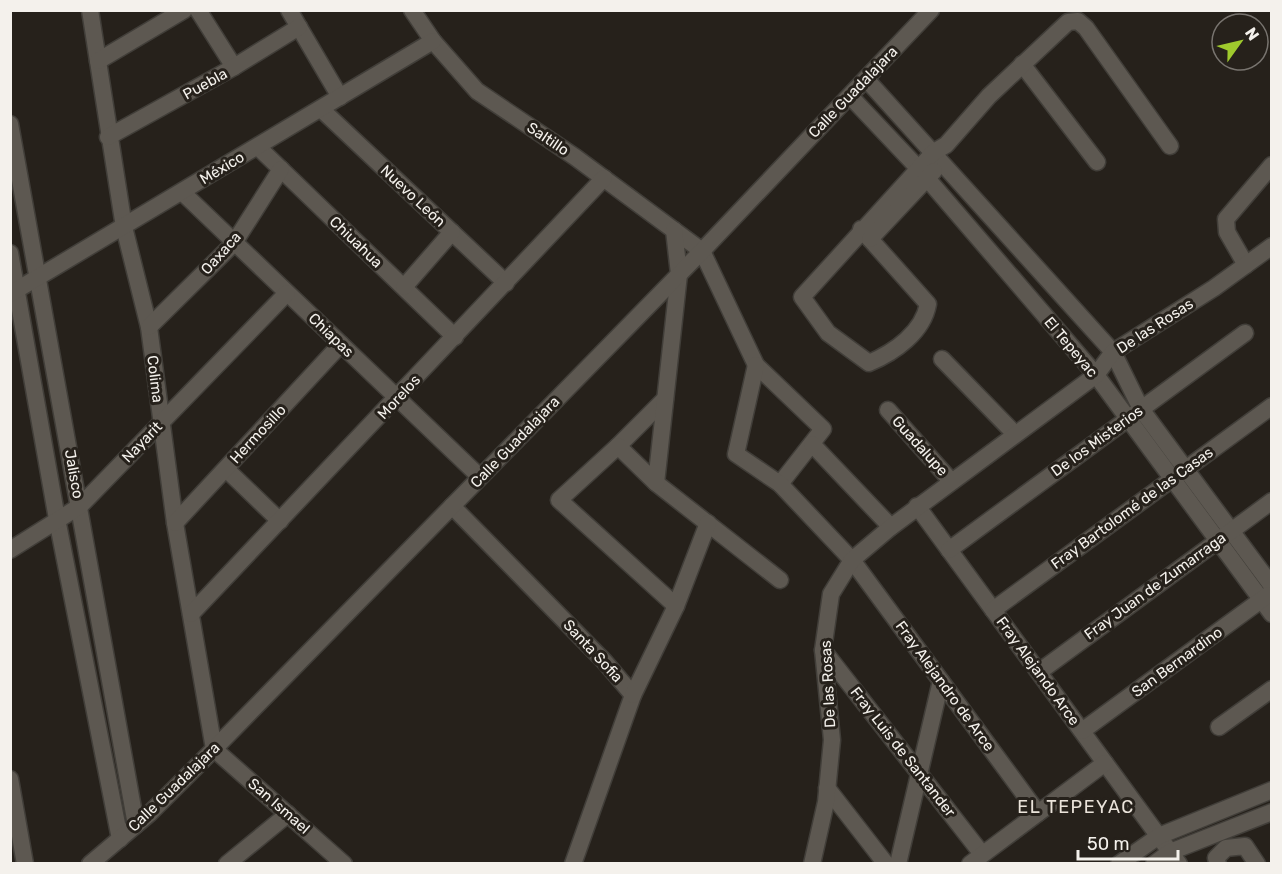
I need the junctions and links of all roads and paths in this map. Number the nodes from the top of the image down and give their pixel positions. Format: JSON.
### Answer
{"nodes":[{"id":1,"x":90,"y":10,"type":"edge"},
{"id":2,"x":184,"y":10,"type":"edge"},
{"id":3,"x":198,"y":10,"type":"edge"},
{"id":4,"x":289,"y":10,"type":"edge"},
{"id":5,"x":412,"y":10,"type":"edge"},
{"id":6,"x":931,"y":10,"type":"edge"},
{"id":7,"x":299,"y":27,"type":"junction"},
{"id":8,"x":433,"y":41,"type":"junction"},
{"id":9,"x":98,"y":62,"type":"junction"},
{"id":10,"x":1022,"y":64,"type":"junction"},
{"id":11,"x":234,"y":67,"type":"junction"},
{"id":12,"x":866,"y":79,"type":"junction"},
{"id":13,"x":850,"y":96,"type":"junction"},
{"id":14,"x":340,"y":97,"type":"junction"},
{"id":15,"x":321,"y":109,"type":"junction"},
{"id":16,"x":10,"y":124,"type":"edge"},
{"id":17,"x":108,"y":137,"type":"junction"},
{"id":18,"x":1170,"y":146,"type":"dead end"},
{"id":19,"x":258,"y":147,"type":"junction"},
{"id":20,"x":941,"y":153,"type":"junction"},
{"id":21,"x":1097,"y":162,"type":"dead end"},
{"id":22,"x":1272,"y":165,"type":"edge"},
{"id":23,"x":14,"y":166,"type":"edge"},
{"id":24,"x":281,"y":170,"type":"junction"},
{"id":25,"x":923,"y":174,"type":"junction"},
{"id":26,"x":604,"y":178,"type":"junction"},
{"id":27,"x":182,"y":192,"type":"junction"},
{"id":28,"x":124,"y":227,"type":"junction"},
{"id":29,"x":674,"y":230,"type":"junction"},
{"id":30,"x":452,"y":232,"type":"junction"},
{"id":31,"x":866,"y":234,"type":"junction"},
{"id":32,"x":234,"y":243,"type":"junction"},
{"id":33,"x":1272,"y":246,"type":"edge"},
{"id":34,"x":702,"y":251,"type":"junction"},
{"id":35,"x":10,"y":253,"type":"edge"},
{"id":36,"x":1246,"y":265,"type":"junction"},
{"id":37,"x":679,"y":274,"type":"junction"},
{"id":38,"x":40,"y":278,"type":"junction"},
{"id":39,"x":506,"y":283,"type":"junction"},
{"id":40,"x":404,"y":287,"type":"junction"},
{"id":41,"x":14,"y":292,"type":"edge"},
{"id":42,"x":287,"y":293,"type":"junction"},
{"id":43,"x":149,"y":327,"type":"junction"},
{"id":44,"x":1245,"y":333,"type":"dead end"},
{"id":45,"x":455,"y":337,"type":"junction"},
{"id":46,"x":341,"y":344,"type":"junction"},
{"id":47,"x":1113,"y":352,"type":"junction"},
{"id":48,"x":942,"y":359,"type":"dead end"},
{"id":49,"x":756,"y":365,"type":"junction"},
{"id":50,"x":1096,"y":375,"type":"junction"},
{"id":51,"x":398,"y":398,"type":"junction"},
{"id":52,"x":665,"y":399,"type":"junction"},
{"id":53,"x":1272,"y":406,"type":"edge"},
{"id":54,"x":888,"y":410,"type":"dead end"},
{"id":55,"x":1135,"y":414,"type":"junction"},
{"id":56,"x":161,"y":423,"type":"junction"},
{"id":57,"x":1015,"y":434,"type":"junction"},
{"id":58,"x":812,"y":444,"type":"junction"},
{"id":59,"x":618,"y":446,"type":"junction"},
{"id":60,"x":226,"y":468,"type":"junction"},
{"id":61,"x":1179,"y":474,"type":"junction"},
{"id":62,"x":480,"y":477,"type":"junction"},
{"id":63,"x":951,"y":481,"type":"junction"},
{"id":64,"x":656,"y":483,"type":"junction"},
{"id":65,"x":780,"y":484,"type":"junction"},
{"id":66,"x":1272,"y":501,"type":"edge"},
{"id":67,"x":80,"y":506,"type":"junction"},
{"id":68,"x":452,"y":506,"type":"junction"},
{"id":69,"x":917,"y":506,"type":"junction"},
{"id":70,"x":57,"y":519,"type":"junction"},
{"id":71,"x":280,"y":521,"type":"junction"},
{"id":72,"x":175,"y":523,"type":"junction"},
{"id":73,"x":708,"y":523,"type":"junction"},
{"id":74,"x":891,"y":527,"type":"junction"},
{"id":75,"x":1224,"y":536,"type":"junction"},
{"id":76,"x":10,"y":550,"type":"edge"},
{"id":77,"x":949,"y":550,"type":"junction"},
{"id":78,"x":852,"y":560,"type":"junction"},
{"id":79,"x":780,"y":580,"type":"dead end"},
{"id":80,"x":1272,"y":586,"type":"edge"},
{"id":81,"x":1266,"y":596,"type":"edge"},
{"id":82,"x":676,"y":606,"type":"junction"},
{"id":83,"x":993,"y":610,"type":"junction"},
{"id":84,"x":191,"y":614,"type":"junction"},
{"id":85,"x":1272,"y":614,"type":"edge"},
{"id":86,"x":823,"y":650,"type":"junction"},
{"id":87,"x":1039,"y":672,"type":"junction"},
{"id":88,"x":941,"y":681,"type":"junction"},
{"id":89,"x":1272,"y":689,"type":"edge"},
{"id":90,"x":633,"y":695,"type":"junction"},
{"id":91,"x":1219,"y":727,"type":"dead end"},
{"id":92,"x":1082,"y":731,"type":"junction"},
{"id":93,"x":214,"y":749,"type":"junction"},
{"id":94,"x":1105,"y":763,"type":"junction"},
{"id":95,"x":920,"y":772,"type":"junction"},
{"id":96,"x":11,"y":785,"type":"edge"},
{"id":97,"x":827,"y":788,"type":"junction"},
{"id":98,"x":1272,"y":790,"type":"edge"},
{"id":99,"x":1272,"y":812,"type":"edge"},
{"id":100,"x":1038,"y":813,"type":"junction"},
{"id":101,"x":288,"y":814,"type":"junction"},
{"id":102,"x":136,"y":825,"type":"junction"},
{"id":103,"x":1159,"y":836,"type":"junction"},
{"id":104,"x":120,"y":839,"type":"junction"},
{"id":105,"x":1141,"y":849,"type":"junction"},
{"id":106,"x":1174,"y":858,"type":"edge"},
{"id":107,"x":976,"y":859,"type":"edge"},
{"id":108,"x":26,"y":864,"type":"edge"},
{"id":109,"x":90,"y":864,"type":"edge"},
{"id":110,"x":227,"y":864,"type":"edge"},
{"id":111,"x":344,"y":864,"type":"edge"},
{"id":112,"x":573,"y":864,"type":"edge"},
{"id":113,"x":812,"y":864,"type":"edge"},
{"id":114,"x":886,"y":864,"type":"edge"},
{"id":115,"x":898,"y":864,"type":"edge"},
{"id":116,"x":1119,"y":864,"type":"edge"},
{"id":117,"x":1153,"y":864,"type":"edge"},
{"id":118,"x":1218,"y":864,"type":"edge"},
{"id":119,"x":1257,"y":864,"type":"edge"}],
"edges":[{"from":1,"to":9,"type":"street","name":"Colima"},
{"from":2,"to":9,"type":"street"},
{"from":3,"to":11,"type":"street"},
{"from":4,"to":7,"type":"street"},
{"from":5,"to":8,"type":"street","name":"Saltillo"},
{"from":6,"to":12,"type":"street","name":"Calle Guadalajara"},
{"from":7,"to":11,"type":"street","name":"Puebla"},
{"from":7,"to":14,"type":"street"},
{"from":8,"to":14,"type":"street","name":"México"},
{"from":8,"to":26,"type":"street","name":"Saltillo"},
{"from":9,"to":17,"type":"street","name":"Colima"},
{"from":10,"to":18,"type":"street"},
{"from":10,"to":20,"type":"street"},
{"from":10,"to":21,"type":"street"},
{"from":11,"to":17,"type":"street","name":"Puebla"},
{"from":12,"to":13,"type":"street","name":"Calle Guadalajara"},
{"from":12,"to":20,"type":"street","name":"El Tepeyac"},
{"from":13,"to":25,"type":"street","name":"El Tepeyac"},
{"from":13,"to":34,"type":"street","name":"Calle Guadalajara"},
{"from":14,"to":15,"type":"street","name":"México"},
{"from":15,"to":19,"type":"street","name":"México"},
{"from":15,"to":30,"type":"street","name":"Nuevo León"},
{"from":16,"to":23,"type":"street","name":"Jalisco"},
{"from":17,"to":28,"type":"street","name":"Colima"},
{"from":19,"to":24,"type":"street","name":"Chiuahua"},
{"from":19,"to":27,"type":"street","name":"México"},
{"from":20,"to":25,"type":"street"},
{"from":20,"to":47,"type":"street","name":"El Tepeyac"},
{"from":22,"to":36,"type":"street"},
{"from":23,"to":38,"type":"street","name":"Jalisco"},
{"from":24,"to":32,"type":"street","name":"Oaxaca"},
{"from":24,"to":40,"type":"street","name":"Chiuahua"},
{"from":25,"to":31,"type":"street"},
{"from":25,"to":50,"type":"street","name":"El Tepeyac"},
{"from":26,"to":29,"type":"street","name":"Saltillo"},
{"from":26,"to":39,"type":"street","name":"Morelos"},
{"from":27,"to":28,"type":"street","name":"México"},
{"from":27,"to":32,"type":"street","name":"Chiapas"},
{"from":28,"to":38,"type":"street","name":"México"},
{"from":28,"to":43,"type":"street","name":"Colima"},
{"from":29,"to":34,"type":"street","name":"Saltillo"},
{"from":29,"to":37,"type":"street"},
{"from":30,"to":39,"type":"street","name":"Nuevo León"},
{"from":30,"to":40,"type":"street"},
{"from":31,"to":31,"type":"street"},
{"from":32,"to":42,"type":"street","name":"Chiapas"},
{"from":32,"to":43,"type":"street","name":"Oaxaca"},
{"from":33,"to":36,"type":"street","name":"De las Rosas"},
{"from":34,"to":37,"type":"street","name":"Calle Guadalajara"},
{"from":34,"to":49,"type":"street"},
{"from":35,"to":41,"type":"street","name":"Jalisco"},
{"from":36,"to":47,"type":"street","name":"De las Rosas"},
{"from":37,"to":52,"type":"street"},
{"from":37,"to":62,"type":"street","name":"Calle Guadalajara"},
{"from":38,"to":41,"type":"street","name":"México"},
{"from":38,"to":67,"type":"street","name":"Jalisco"},
{"from":39,"to":45,"type":"street","name":"Morelos"},
{"from":40,"to":45,"type":"street","name":"Chiuahua"},
{"from":41,"to":70,"type":"street","name":"Jalisco"},
{"from":42,"to":46,"type":"street","name":"Chiapas"},
{"from":42,"to":56,"type":"street","name":"Nayarit"},
{"from":43,"to":56,"type":"street","name":"Colima"},
{"from":44,"to":55,"type":"street","name":"De los Misterios"},
{"from":45,"to":51,"type":"street","name":"Morelos"},
{"from":46,"to":51,"type":"street","name":"Chiapas"},
{"from":46,"to":60,"type":"street","name":"Hermosillo"},
{"from":47,"to":50,"type":"street","name":"De las Rosas"},
{"from":47,"to":55,"type":"street","name":"El Tepeyac"},
{"from":48,"to":57,"type":"street"},
{"from":49,"to":58,"type":"street"},
{"from":49,"to":65,"type":"street"},
{"from":50,"to":55,"type":"street","name":"El Tepeyac"},
{"from":50,"to":57,"type":"street","name":"De las Rosas"},
{"from":51,"to":62,"type":"street","name":"Chiapas"},
{"from":51,"to":71,"type":"street","name":"Morelos"},
{"from":52,"to":59,"type":"street"},
{"from":52,"to":64,"type":"street"},
{"from":53,"to":61,"type":"street","name":"Fray Bartolomé de las Casas"},
{"from":54,"to":63,"type":"street","name":"Guadalupe"},
{"from":55,"to":61,"type":"street","name":"El Tepeyac"},
{"from":55,"to":77,"type":"street","name":"De los Misterios"},
{"from":56,"to":67,"type":"street","name":"Nayarit"},
{"from":56,"to":72,"type":"street","name":"Colima"},
{"from":57,"to":63,"type":"street","name":"De las Rosas"},
{"from":58,"to":65,"type":"street"},
{"from":58,"to":74,"type":"street"},
{"from":59,"to":64,"type":"street"},
{"from":59,"to":82,"type":"street"},
{"from":60,"to":71,"type":"street"},
{"from":60,"to":72,"type":"street","name":"Hermosillo"},
{"from":61,"to":75,"type":"street","name":"El Tepeyac"},
{"from":61,"to":83,"type":"street","name":"Fray Bartolomé de las Casas"},
{"from":62,"to":68,"type":"street","name":"Calle Guadalajara"},
{"from":63,"to":69,"type":"street","name":"De las Rosas"},
{"from":64,"to":73,"type":"street"},
{"from":65,"to":78,"type":"street","name":"Fray Alejandro de Arce"},
{"from":66,"to":75,"type":"street","name":"Fray Juan de Zumarraga"},
{"from":67,"to":70,"type":"street","name":"Nayarit"},
{"from":67,"to":102,"type":"street","name":"Jalisco"},
{"from":68,"to":90,"type":"street","name":"Santa Sofia"},
{"from":68,"to":93,"type":"street","name":"Calle Guadalajara"},
{"from":69,"to":74,"type":"street","name":"De las Rosas"},
{"from":69,"to":77,"type":"street","name":"Fray Alejando Arce"},
{"from":70,"to":76,"type":"street","name":"Nayarit"},
{"from":70,"to":104,"type":"street","name":"Jalisco"},
{"from":71,"to":84,"type":"street","name":"Morelos"},
{"from":72,"to":84,"type":"street","name":"Colima"},
{"from":73,"to":79,"type":"street"},
{"from":73,"to":82,"type":"street"},
{"from":74,"to":78,"type":"street","name":"De las Rosas"},
{"from":75,"to":80,"type":"street","name":"El Tepeyac"},
{"from":75,"to":81,"type":"street","name":"El Tepeyac"},
{"from":75,"to":87,"type":"street","name":"Fray Juan de Zumarraga"},
{"from":77,"to":83,"type":"street","name":"Fray Alejando Arce"},
{"from":78,"to":86,"type":"street","name":"De las Rosas"},
{"from":78,"to":88,"type":"street","name":"Fray Alejandro de Arce"},
{"from":81,"to":85,"type":"street","name":"El Tepeyac"},
{"from":81,"to":92,"type":"street","name":"San Bernardino"},
{"from":82,"to":90,"type":"street"},
{"from":83,"to":87,"type":"street","name":"Fray Alejando Arce"},
{"from":84,"to":93,"type":"street","name":"Colima"},
{"from":86,"to":95,"type":"street","name":"Fray Luis de Santander"},
{"from":86,"to":97,"type":"street","name":"De las Rosas"},
{"from":87,"to":92,"type":"street","name":"Fray Alejando Arce"},
{"from":88,"to":95,"type":"street"},
{"from":88,"to":100,"type":"street","name":"Fray Alejandro de Arce"},
{"from":89,"to":91,"type":"street"},
{"from":90,"to":112,"type":"street","name":"Santa Sofia"},
{"from":92,"to":94,"type":"street","name":"Fray Alejando Arce"},
{"from":93,"to":101,"type":"street","name":"San Ismael"},
{"from":93,"to":102,"type":"street","name":"Calle Guadalajara"},
{"from":94,"to":100,"type":"street"},
{"from":94,"to":103,"type":"street","name":"Fray Alejando Arce"},
{"from":95,"to":107,"type":"street","name":"Fray Luis de Santander"},
{"from":95,"to":115,"type":"street"},
{"from":96,"to":108,"type":"street"},
{"from":97,"to":113,"type":"street","name":"De las Rosas"},
{"from":97,"to":114,"type":"street"},
{"from":98,"to":103,"type":"street"},
{"from":99,"to":106,"type":"street"},
{"from":100,"to":107,"type":"street"},
{"from":101,"to":110,"type":"street"},
{"from":101,"to":111,"type":"street","name":"San Ismael"},
{"from":102,"to":104,"type":"street","name":"Calle Guadalajara"},
{"from":103,"to":105,"type":"street"},
{"from":103,"to":106,"type":"street","name":"Fray Alejando Arce"},
{"from":104,"to":109,"type":"street","name":"Calle Guadalajara"},
{"from":105,"to":116,"type":"street"},
{"from":105,"to":117,"type":"street"},
{"from":106,"to":117,"type":"street"},
{"from":118,"to":119,"type":"street"}]}
